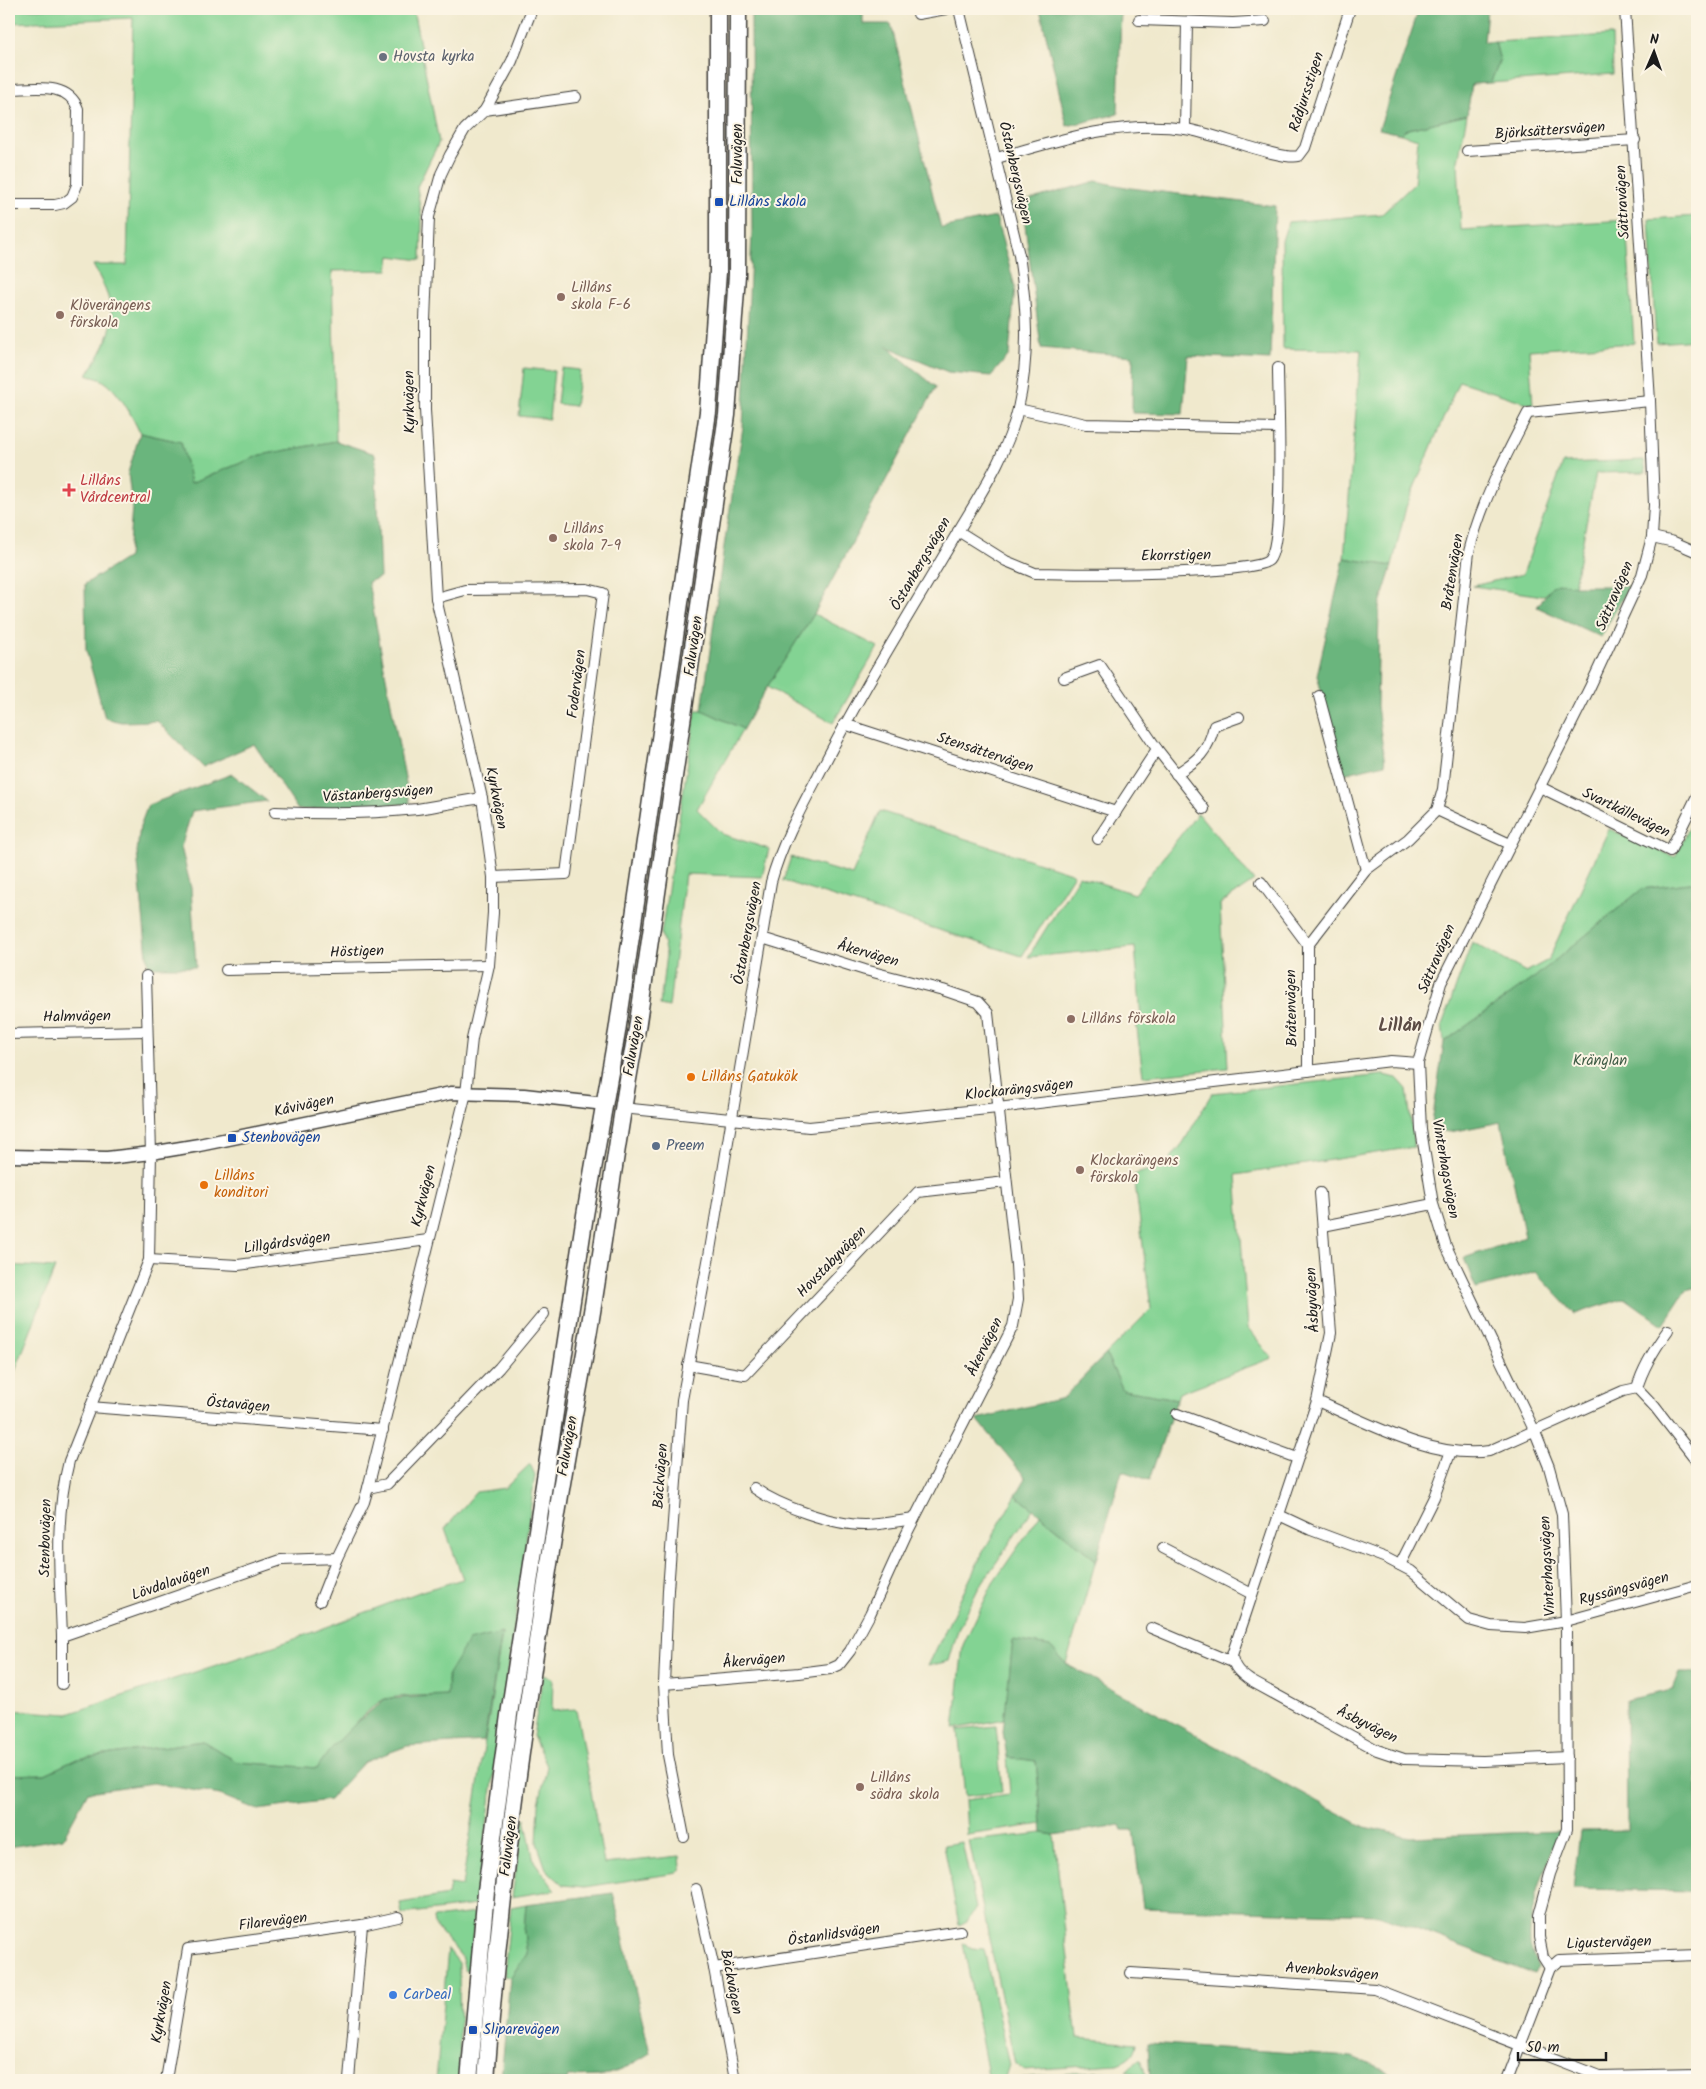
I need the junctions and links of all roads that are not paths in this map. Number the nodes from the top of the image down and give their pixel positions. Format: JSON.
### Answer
{"nodes":[{"id":1,"x":532,"y":9,"type":"edge"},
{"id":2,"x":718,"y":9,"type":"edge"},
{"id":3,"x":738,"y":9,"type":"edge"},
{"id":4,"x":946,"y":9,"type":"edge"},
{"id":5,"x":959,"y":9,"type":"edge"},
{"id":6,"x":1350,"y":9,"type":"edge"},
{"id":7,"x":1626,"y":9,"type":"edge"},
{"id":8,"x":918,"y":14,"type":"dead end"},
{"id":9,"x":1139,"y":20,"type":"dead end"},
{"id":10,"x":1264,"y":21,"type":"dead end"},
{"id":11,"x":1187,"y":22,"type":"junction"},
{"id":12,"x":9,"y":89,"type":"edge"},
{"id":13,"x":576,"y":97,"type":"dead end"},
{"id":14,"x":485,"y":110,"type":"junction"},
{"id":15,"x":1185,"y":129,"type":"junction"},
{"id":16,"x":1635,"y":140,"type":"junction"},
{"id":17,"x":1467,"y":151,"type":"dead end"},
{"id":18,"x":997,"y":158,"type":"junction"},
{"id":19,"x":9,"y":205,"type":"edge"},
{"id":20,"x":1278,"y":368,"type":"dead end"},
{"id":21,"x":1650,"y":401,"type":"junction"},
{"id":22,"x":1018,"y":409,"type":"junction"},
{"id":23,"x":1279,"y":428,"type":"junction"},
{"id":24,"x":958,"y":531,"type":"junction"},
{"id":25,"x":1652,"y":537,"type":"junction"},
{"id":26,"x":1697,"y":552,"type":"edge"},
{"id":27,"x":436,"y":598,"type":"junction"},
{"id":28,"x":1064,"y":678,"type":"dead end"},
{"id":29,"x":1319,"y":696,"type":"dead end"},
{"id":30,"x":1239,"y":717,"type":"dead end"},
{"id":31,"x":844,"y":724,"type":"junction"},
{"id":32,"x":1157,"y":749,"type":"junction"},
{"id":33,"x":1176,"y":774,"type":"junction"},
{"id":34,"x":1540,"y":787,"type":"junction"},
{"id":35,"x":1697,"y":796,"type":"edge"},
{"id":36,"x":482,"y":798,"type":"junction"},
{"id":37,"x":1204,"y":808,"type":"dead end"},
{"id":38,"x":1438,"y":810,"type":"junction"},
{"id":39,"x":275,"y":812,"type":"dead end"},
{"id":40,"x":1116,"y":812,"type":"junction"},
{"id":41,"x":1098,"y":839,"type":"dead end"},
{"id":42,"x":1510,"y":844,"type":"junction"},
{"id":43,"x":1366,"y":870,"type":"junction"},
{"id":44,"x":492,"y":877,"type":"junction"},
{"id":45,"x":1261,"y":882,"type":"dead end"},
{"id":46,"x":762,"y":938,"type":"junction"},
{"id":47,"x":1308,"y":945,"type":"junction"},
{"id":48,"x":489,"y":965,"type":"junction"},
{"id":49,"x":226,"y":970,"type":"dead end"},
{"id":50,"x":146,"y":976,"type":"dead end"},
{"id":51,"x":147,"y":1031,"type":"junction"},
{"id":52,"x":9,"y":1034,"type":"edge"},
{"id":53,"x":1418,"y":1062,"type":"junction"},
{"id":54,"x":1308,"y":1071,"type":"junction"},
{"id":55,"x":466,"y":1093,"type":"junction"},
{"id":56,"x":605,"y":1104,"type":"junction"},
{"id":57,"x":622,"y":1108,"type":"junction"},
{"id":58,"x":998,"y":1108,"type":"junction"},
{"id":59,"x":731,"y":1120,"type":"junction"},
{"id":60,"x":150,"y":1152,"type":"junction"},
{"id":61,"x":9,"y":1156,"type":"edge"},
{"id":62,"x":1006,"y":1182,"type":"junction"},
{"id":63,"x":1320,"y":1193,"type":"dead end"},
{"id":64,"x":1434,"y":1204,"type":"junction"},
{"id":65,"x":1323,"y":1226,"type":"junction"},
{"id":66,"x":428,"y":1240,"type":"junction"},
{"id":67,"x":149,"y":1260,"type":"junction"},
{"id":68,"x":544,"y":1314,"type":"dead end"},
{"id":69,"x":1668,"y":1330,"type":"dead end"},
{"id":70,"x":688,"y":1365,"type":"junction"},
{"id":71,"x":1637,"y":1388,"type":"junction"},
{"id":72,"x":1317,"y":1401,"type":"junction"},
{"id":73,"x":90,"y":1408,"type":"junction"},
{"id":74,"x":1177,"y":1414,"type":"dead end"},
{"id":75,"x":383,"y":1430,"type":"junction"},
{"id":76,"x":1535,"y":1432,"type":"junction"},
{"id":77,"x":1451,"y":1451,"type":"junction"},
{"id":78,"x":1297,"y":1458,"type":"junction"},
{"id":79,"x":1697,"y":1461,"type":"edge"},
{"id":80,"x":368,"y":1488,"type":"junction"},
{"id":81,"x":754,"y":1488,"type":"dead end"},
{"id":82,"x":1279,"y":1515,"type":"junction"},
{"id":83,"x":914,"y":1519,"type":"junction"},
{"id":84,"x":1163,"y":1548,"type":"dead end"},
{"id":85,"x":337,"y":1558,"type":"junction"},
{"id":86,"x":1400,"y":1566,"type":"junction"},
{"id":87,"x":1697,"y":1585,"type":"edge"},
{"id":88,"x":1252,"y":1594,"type":"junction"},
{"id":89,"x":320,"y":1601,"type":"dead end"},
{"id":90,"x":1566,"y":1621,"type":"junction"},
{"id":91,"x":1151,"y":1628,"type":"dead end"},
{"id":92,"x":62,"y":1636,"type":"junction"},
{"id":93,"x":1232,"y":1662,"type":"junction"},
{"id":94,"x":62,"y":1684,"type":"dead end"},
{"id":95,"x":664,"y":1684,"type":"junction"},
{"id":96,"x":1567,"y":1757,"type":"junction"},
{"id":97,"x":684,"y":1837,"type":"dead end"},
{"id":98,"x":696,"y":1889,"type":"dead end"},
{"id":99,"x":398,"y":1916,"type":"dead end"},
{"id":100,"x":362,"y":1925,"type":"junction"},
{"id":101,"x":960,"y":1931,"type":"dead end"},
{"id":102,"x":188,"y":1950,"type":"joint"},
{"id":103,"x":1697,"y":1955,"type":"edge"},
{"id":104,"x":714,"y":1968,"type":"junction"},
{"id":105,"x":1550,"y":1968,"type":"junction"},
{"id":106,"x":1131,"y":1973,"type":"dead end"},
{"id":107,"x":1521,"y":2046,"type":"junction"},
{"id":108,"x":1697,"y":2074,"type":"edge"},
{"id":109,"x":166,"y":2080,"type":"edge"},
{"id":110,"x":349,"y":2080,"type":"edge"},
{"id":111,"x":469,"y":2080,"type":"edge"},
{"id":112,"x":486,"y":2080,"type":"edge"},
{"id":113,"x":734,"y":2080,"type":"edge"},
{"id":114,"x":1507,"y":2080,"type":"edge"}],
"edges":[{"from":1,"to":14,"type":"street","name":"Kyrkvägen"},
{"from":2,"to":56,"type":"highway","name":"Faluvägen"},
{"from":3,"to":57,"type":"highway","name":"Faluvägen"},
{"from":4,"to":8,"type":"street"},
{"from":5,"to":18,"type":"street","name":"Östanbergsvägen"},
{"from":6,"to":15,"type":"street","name":"Rådjursstigen"},
{"from":7,"to":16,"type":"street","name":"Sättravägen"},
{"from":9,"to":11,"type":"street"},
{"from":10,"to":11,"type":"street"},
{"from":11,"to":15,"type":"street"},
{"from":12,"to":19,"type":"street"},
{"from":13,"to":14,"type":"street"},
{"from":14,"to":27,"type":"street","name":"Kyrkvägen"},
{"from":15,"to":18,"type":"street","name":"Rådjursstigen"},
{"from":16,"to":17,"type":"street","name":"Björksättersvägen"},
{"from":16,"to":21,"type":"street","name":"Sättravägen"},
{"from":18,"to":22,"type":"street","name":"Östanbergsvägen"},
{"from":20,"to":23,"type":"street","name":"Ekorrstigen"},
{"from":21,"to":25,"type":"street","name":"Sättravägen"},
{"from":21,"to":38,"type":"street","name":"Bråtenvägen"},
{"from":22,"to":23,"type":"street"},
{"from":22,"to":24,"type":"street","name":"Östanbergsvägen"},
{"from":23,"to":24,"type":"street","name":"Ekorrstigen"},
{"from":24,"to":31,"type":"street","name":"Östanbergsvägen"},
{"from":25,"to":26,"type":"street"},
{"from":25,"to":34,"type":"street","name":"Sättravägen"},
{"from":27,"to":36,"type":"street","name":"Kyrkvägen"},
{"from":27,"to":44,"type":"street","name":"Fodervägen"},
{"from":28,"to":32,"type":"street"},
{"from":29,"to":43,"type":"street"},
{"from":30,"to":33,"type":"street"},
{"from":31,"to":40,"type":"street","name":"Stensättervägen"},
{"from":31,"to":46,"type":"street","name":"Östanbergsvägen"},
{"from":32,"to":33,"type":"street"},
{"from":32,"to":40,"type":"street"},
{"from":33,"to":37,"type":"street"},
{"from":34,"to":35,"type":"street","name":"Svartkällevägen"},
{"from":34,"to":42,"type":"street","name":"Sättravägen"},
{"from":36,"to":39,"type":"street","name":"Västanbergsvägen"},
{"from":36,"to":44,"type":"street","name":"Kyrkvägen"},
{"from":38,"to":42,"type":"street"},
{"from":38,"to":43,"type":"street"},
{"from":40,"to":41,"type":"street"},
{"from":42,"to":53,"type":"street","name":"Sättravägen"},
{"from":43,"to":47,"type":"street"},
{"from":44,"to":48,"type":"street","name":"Kyrkvägen"},
{"from":45,"to":47,"type":"street"},
{"from":46,"to":58,"type":"street","name":"Åkervägen"},
{"from":46,"to":59,"type":"street","name":"Östanbergsvägen"},
{"from":47,"to":54,"type":"street","name":"Bråtenvägen"},
{"from":48,"to":49,"type":"street","name":"Höstigen"},
{"from":48,"to":55,"type":"street","name":"Kyrkvägen"},
{"from":50,"to":51,"type":"street","name":"Stenbovägen"},
{"from":51,"to":52,"type":"street","name":"Halmvägen"},
{"from":51,"to":60,"type":"street","name":"Stenbovägen"},
{"from":53,"to":54,"type":"street","name":"Klockarängsvägen"},
{"from":53,"to":64,"type":"street","name":"Vinterhagsvägen"},
{"from":54,"to":58,"type":"street","name":"Klockarängsvägen"},
{"from":55,"to":56,"type":"street","name":"Kåvivägen"},
{"from":55,"to":60,"type":"street","name":"Kåvivägen"},
{"from":55,"to":66,"type":"street","name":"Kyrkvägen"},
{"from":56,"to":57,"type":"highway"},
{"from":56,"to":111,"type":"highway","name":"Faluvägen"},
{"from":57,"to":59,"type":"street","name":"Klockarängsvägen"},
{"from":57,"to":112,"type":"highway","name":"Faluvägen"},
{"from":58,"to":59,"type":"street","name":"Klockarängsvägen"},
{"from":58,"to":62,"type":"street","name":"Åkervägen"},
{"from":59,"to":70,"type":"street","name":"Bäckvägen"},
{"from":60,"to":61,"type":"street","name":"Kåvivägen"},
{"from":60,"to":67,"type":"street","name":"Stenbovägen"},
{"from":62,"to":70,"type":"street","name":"Hovstabyvägen"},
{"from":62,"to":83,"type":"street","name":"Åkervägen"},
{"from":63,"to":65,"type":"street","name":"Åsbyvägen"},
{"from":64,"to":65,"type":"street"},
{"from":64,"to":76,"type":"street","name":"Vinterhagsvägen"},
{"from":65,"to":72,"type":"street","name":"Åsbyvägen"},
{"from":66,"to":67,"type":"street","name":"Lillgårdsvägen"},
{"from":66,"to":75,"type":"street","name":"Kyrkvägen"},
{"from":67,"to":73,"type":"street","name":"Stenbovägen"},
{"from":68,"to":80,"type":"street"},
{"from":69,"to":71,"type":"street"},
{"from":70,"to":95,"type":"street","name":"Bäckvägen"},
{"from":71,"to":76,"type":"street"},
{"from":71,"to":79,"type":"street"},
{"from":72,"to":77,"type":"street"},
{"from":72,"to":78,"type":"street","name":"Åsbyvägen"},
{"from":73,"to":75,"type":"street","name":"Östavägen"},
{"from":73,"to":92,"type":"street","name":"Stenbovägen"},
{"from":74,"to":78,"type":"street"},
{"from":75,"to":80,"type":"street","name":"Kyrkvägen"},
{"from":76,"to":77,"type":"street"},
{"from":76,"to":90,"type":"street","name":"Vinterhagsvägen"},
{"from":77,"to":86,"type":"street"},
{"from":78,"to":82,"type":"street","name":"Åsbyvägen"},
{"from":80,"to":85,"type":"street","name":"Kyrkvägen"},
{"from":81,"to":83,"type":"street"},
{"from":82,"to":86,"type":"street","name":"Ryssängsvägen"},
{"from":82,"to":88,"type":"street","name":"Åsbyvägen"},
{"from":83,"to":95,"type":"street","name":"Åkervägen"},
{"from":84,"to":88,"type":"street"},
{"from":85,"to":89,"type":"street","name":"Kyrkvägen"},
{"from":85,"to":92,"type":"street","name":"Lövdalavägen"},
{"from":86,"to":90,"type":"street","name":"Ryssängsvägen"},
{"from":87,"to":90,"type":"street","name":"Ryssängsvägen"},
{"from":88,"to":93,"type":"street","name":"Åsbyvägen"},
{"from":90,"to":96,"type":"street","name":"Vinterhagsvägen"},
{"from":91,"to":93,"type":"street","name":"Åsbyvägen"},
{"from":92,"to":94,"type":"street"},
{"from":93,"to":96,"type":"street","name":"Åsbyvägen"},
{"from":95,"to":97,"type":"street","name":"Bäckvägen"},
{"from":96,"to":105,"type":"street","name":"Vinterhagsvägen"},
{"from":98,"to":104,"type":"street","name":"Bäckvägen"},
{"from":99,"to":100,"type":"street","name":"Filarevägen"},
{"from":100,"to":102,"type":"street","name":"Filarevägen"},
{"from":100,"to":110,"type":"street"},
{"from":101,"to":104,"type":"street","name":"Östanlidsvägen"},
{"from":102,"to":109,"type":"street","name":"Kyrkvägen"},
{"from":103,"to":105,"type":"street","name":"Ligustervägen"},
{"from":104,"to":113,"type":"street","name":"Bäckvägen"},
{"from":105,"to":107,"type":"street","name":"Ligustervägen"},
{"from":106,"to":107,"type":"street","name":"Avenboksvägen"},
{"from":107,"to":108,"type":"street"},
{"from":107,"to":114,"type":"street","name":"Ligustervägen"}]}
